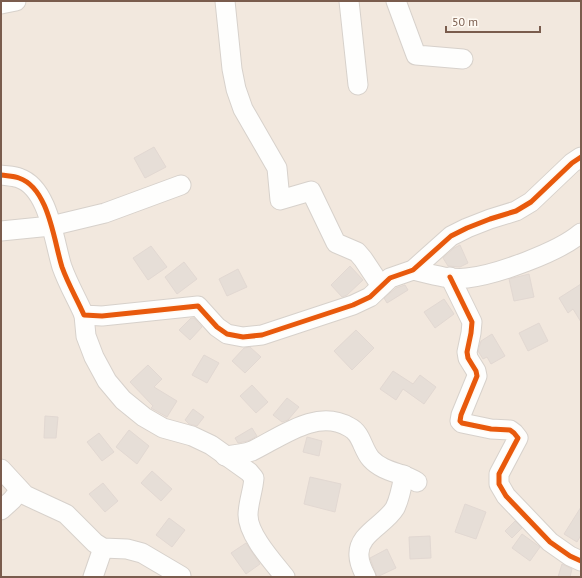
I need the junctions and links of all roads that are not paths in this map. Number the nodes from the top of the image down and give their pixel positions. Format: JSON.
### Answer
{"nodes":[{"id":1,"x":16,"y":1,"type":"edge"},
{"id":2,"x":226,"y":1,"type":"edge"},
{"id":3,"x":349,"y":1,"type":"edge"},
{"id":4,"x":396,"y":1,"type":"edge"},
{"id":5,"x":1,"y":4,"type":"edge"},
{"id":6,"x":463,"y":59,"type":"dead end"},
{"id":7,"x":358,"y":85,"type":"dead end"},
{"id":8,"x":581,"y":157,"type":"edge"},
{"id":9,"x":1,"y":175,"type":"edge"},
{"id":10,"x":181,"y":185,"type":"dead end"},
{"id":11,"x":51,"y":226,"type":"junction"},
{"id":12,"x":1,"y":231,"type":"edge"},
{"id":13,"x":581,"y":234,"type":"edge"},
{"id":14,"x":413,"y":270,"type":"junction"},
{"id":15,"x":450,"y":277,"type":"junction"},
{"id":16,"x":381,"y":286,"type":"junction"},
{"id":17,"x":84,"y":315,"type":"junction"},
{"id":18,"x":225,"y":456,"type":"junction"},
{"id":19,"x":1,"y":469,"type":"edge"},
{"id":20,"x":20,"y":490,"type":"junction"},
{"id":21,"x":1,"y":510,"type":"edge"},
{"id":22,"x":103,"y":548,"type":"junction"},
{"id":23,"x":581,"y":561,"type":"edge"},
{"id":24,"x":182,"y":576,"type":"edge"},
{"id":25,"x":93,"y":577,"type":"edge"},
{"id":26,"x":285,"y":577,"type":"edge"},
{"id":27,"x":366,"y":577,"type":"edge"}],
"edges":[{"from":1,"to":5,"type":"street"},
{"from":2,"to":16,"type":"street"},
{"from":3,"to":7,"type":"street"},
{"from":4,"to":6,"type":"street"},
{"from":8,"to":14,"type":"street"},
{"from":9,"to":11,"type":"street"},
{"from":10,"to":11,"type":"street"},
{"from":11,"to":12,"type":"street"},
{"from":11,"to":17,"type":"street"},
{"from":13,"to":15,"type":"street"},
{"from":14,"to":15,"type":"street"},
{"from":14,"to":16,"type":"street"},
{"from":15,"to":23,"type":"street"},
{"from":16,"to":17,"type":"street"},
{"from":17,"to":18,"type":"street"},
{"from":18,"to":26,"type":"street"},
{"from":18,"to":27,"type":"street"},
{"from":19,"to":20,"type":"street"},
{"from":20,"to":21,"type":"street"},
{"from":20,"to":22,"type":"street"},
{"from":22,"to":24,"type":"street"},
{"from":22,"to":25,"type":"street"}]}
